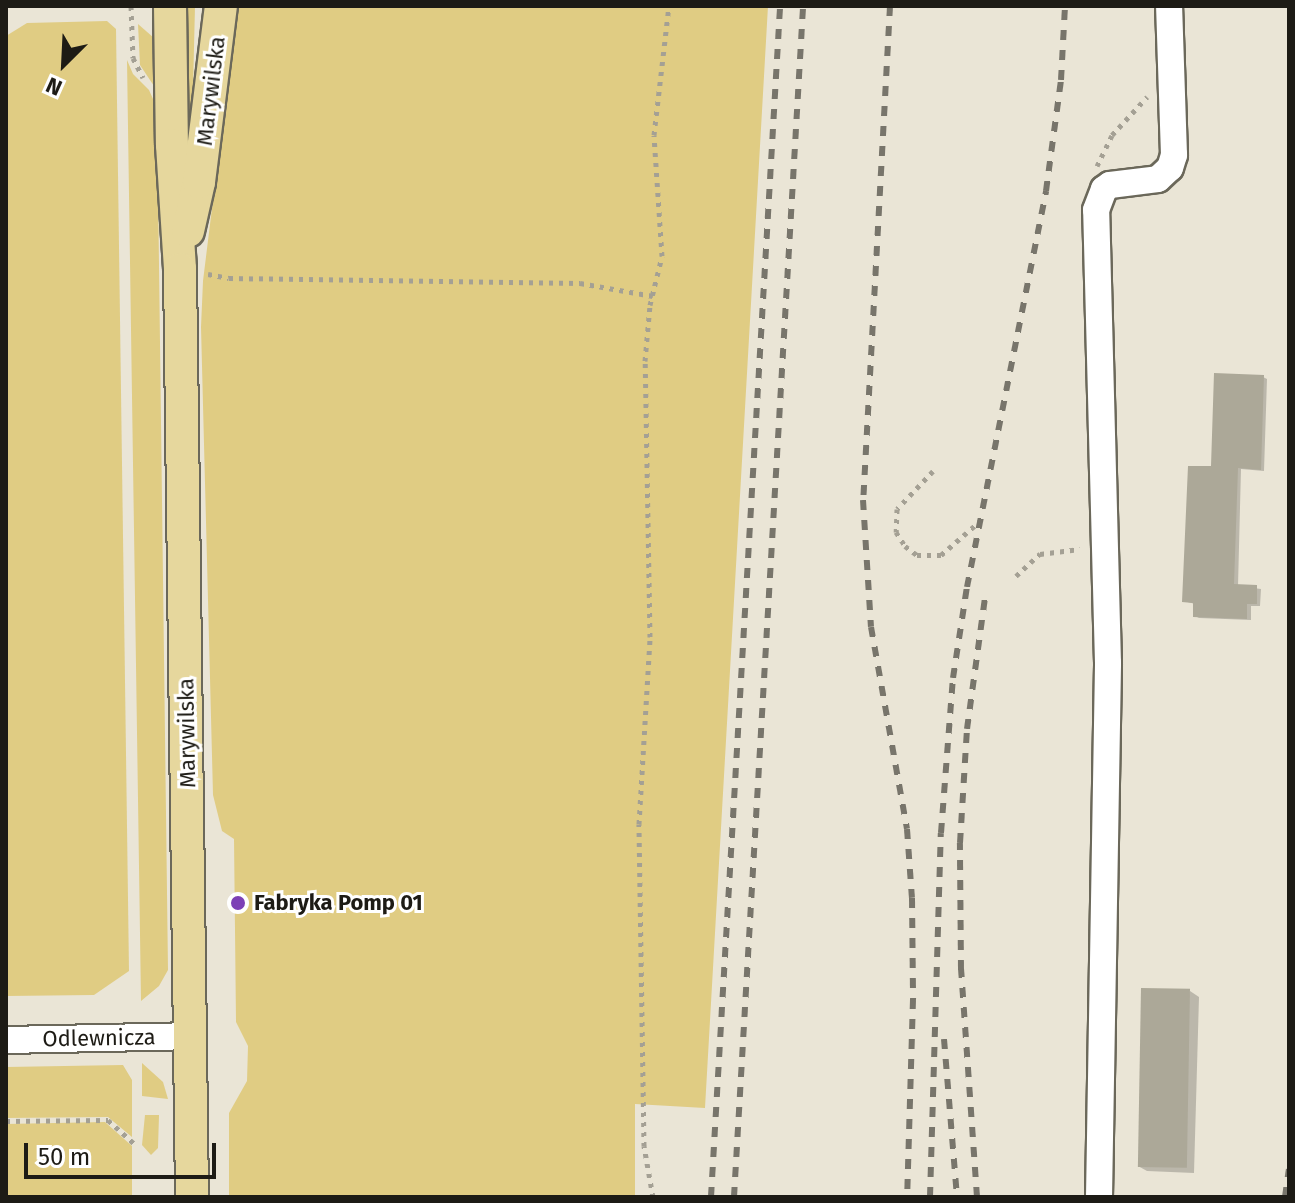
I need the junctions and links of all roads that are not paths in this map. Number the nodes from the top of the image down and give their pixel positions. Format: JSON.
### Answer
{"nodes":[{"id":1,"x":170,"y":6,"type":"edge"},
{"id":2,"x":221,"y":6,"type":"edge"},
{"id":3,"x":1169,"y":6,"type":"edge"},
{"id":4,"x":180,"y":269,"type":"junction"},
{"id":5,"x":191,"y":1036,"type":"junction"},
{"id":6,"x":6,"y":1040,"type":"edge"},
{"id":7,"x":192,"y":1197,"type":"edge"},
{"id":8,"x":1099,"y":1197,"type":"edge"}],
"edges":[{"from":1,"to":4,"type":"main road","name":"Marywilska"},
{"from":2,"to":4,"type":"main road","name":"Marywilska"},
{"from":3,"to":8,"type":"street"},
{"from":4,"to":5,"type":"main road","name":"Marywilska"},
{"from":5,"to":6,"type":"street","name":"Odlewnicza"},
{"from":5,"to":7,"type":"main road","name":"Marywilska"}]}
